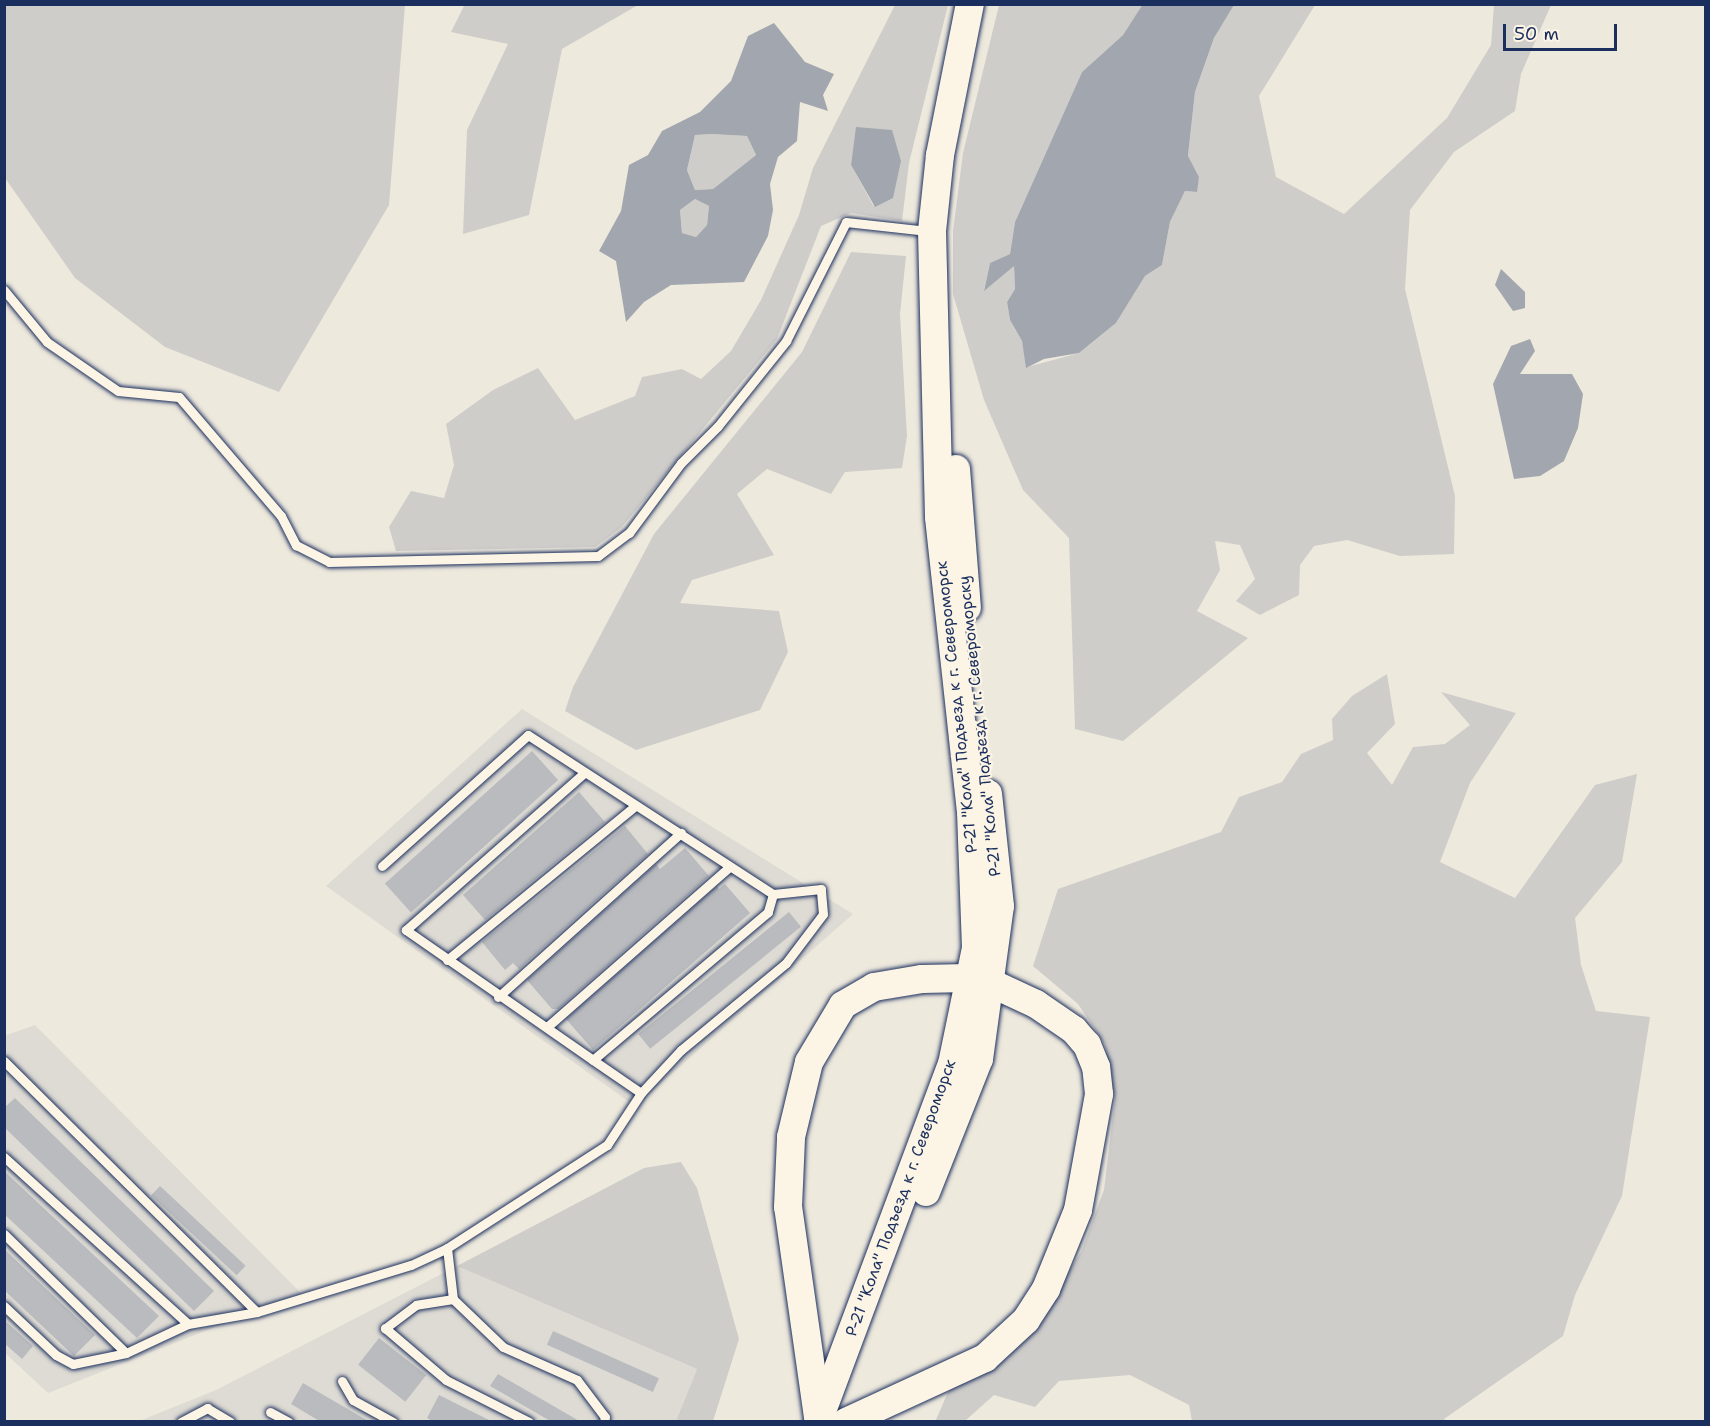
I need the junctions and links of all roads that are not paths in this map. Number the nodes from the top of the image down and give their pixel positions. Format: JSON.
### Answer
{"nodes":[{"id":1,"x":970,"y":4,"type":"edge"},
{"id":2,"x":938,"y":182,"type":"junction"},
{"id":3,"x":932,"y":231,"type":"junction"},
{"id":4,"x":4,"y":290,"type":"edge"},
{"id":5,"x":583,"y":774,"type":"junction"},
{"id":6,"x":635,"y":806,"type":"junction"},
{"id":7,"x":681,"y":833,"type":"junction"},
{"id":8,"x":382,"y":866,"type":"dead end"},
{"id":9,"x":729,"y":867,"type":"junction"},
{"id":10,"x":773,"y":894,"type":"junction"},
{"id":11,"x":447,"y":960,"type":"junction"},
{"id":12,"x":498,"y":997,"type":"junction"},
{"id":13,"x":547,"y":1027,"type":"junction"},
{"id":14,"x":593,"y":1059,"type":"junction"},
{"id":15,"x":4,"y":1061,"type":"edge"},
{"id":16,"x":641,"y":1094,"type":"junction"},
{"id":17,"x":4,"y":1156,"type":"edge"},
{"id":18,"x":4,"y":1234,"type":"edge"},
{"id":19,"x":447,"y":1248,"type":"junction"},
{"id":20,"x":453,"y":1299,"type":"junction"},
{"id":21,"x":4,"y":1306,"type":"edge"},
{"id":22,"x":257,"y":1312,"type":"junction"},
{"id":23,"x":188,"y":1324,"type":"junction"},
{"id":24,"x":126,"y":1353,"type":"junction"},
{"id":25,"x":342,"y":1381,"type":"dead end"},
{"id":26,"x":270,"y":1412,"type":"dead end"},
{"id":27,"x":604,"y":1419,"type":"edge"},
{"id":28,"x":829,"y":1421,"type":"edge"},
{"id":29,"x":181,"y":1422,"type":"edge"},
{"id":30,"x":230,"y":1422,"type":"edge"},
{"id":31,"x":290,"y":1422,"type":"edge"},
{"id":32,"x":393,"y":1422,"type":"edge"},
{"id":33,"x":529,"y":1422,"type":"edge"},
{"id":34,"x":617,"y":1422,"type":"edge"}],
"edges":[{"from":1,"to":2,"type":"main road","name":"Р-21 \"Кола\" Подъезд к г. Североморск"},
{"from":2,"to":3,"type":"main road","name":"Р-21 \"Кола\" Подъезд к г. Североморск"},
{"from":2,"to":28,"type":"main road","name":"Р-21 \"Кола\" Подъезд к г. Североморску"},
{"from":3,"to":4,"type":"lane"},
{"from":3,"to":28,"type":"main road","name":"Р-21 \"Кола\" Подъезд к г. Североморск"},
{"from":5,"to":6,"type":"lane"},
{"from":5,"to":8,"type":"lane"},
{"from":5,"to":11,"type":"lane"},
{"from":6,"to":7,"type":"lane"},
{"from":6,"to":11,"type":"lane"},
{"from":7,"to":9,"type":"lane"},
{"from":7,"to":12,"type":"lane"},
{"from":9,"to":10,"type":"lane"},
{"from":9,"to":13,"type":"lane"},
{"from":10,"to":14,"type":"lane"},
{"from":10,"to":16,"type":"lane"},
{"from":11,"to":12,"type":"lane"},
{"from":12,"to":13,"type":"lane"},
{"from":13,"to":14,"type":"lane"},
{"from":14,"to":16,"type":"lane"},
{"from":15,"to":22,"type":"lane"},
{"from":16,"to":19,"type":"lane"},
{"from":17,"to":23,"type":"lane"},
{"from":18,"to":24,"type":"lane"},
{"from":19,"to":20,"type":"lane"},
{"from":19,"to":22,"type":"lane"},
{"from":20,"to":27,"type":"lane"},
{"from":20,"to":33,"type":"lane"},
{"from":21,"to":24,"type":"lane"},
{"from":22,"to":23,"type":"lane"},
{"from":23,"to":24,"type":"lane"},
{"from":25,"to":32,"type":"lane"},
{"from":26,"to":31,"type":"lane"},
{"from":27,"to":34,"type":"lane"},
{"from":28,"to":28,"type":"main road"},
{"from":29,"to":30,"type":"lane"}]}
